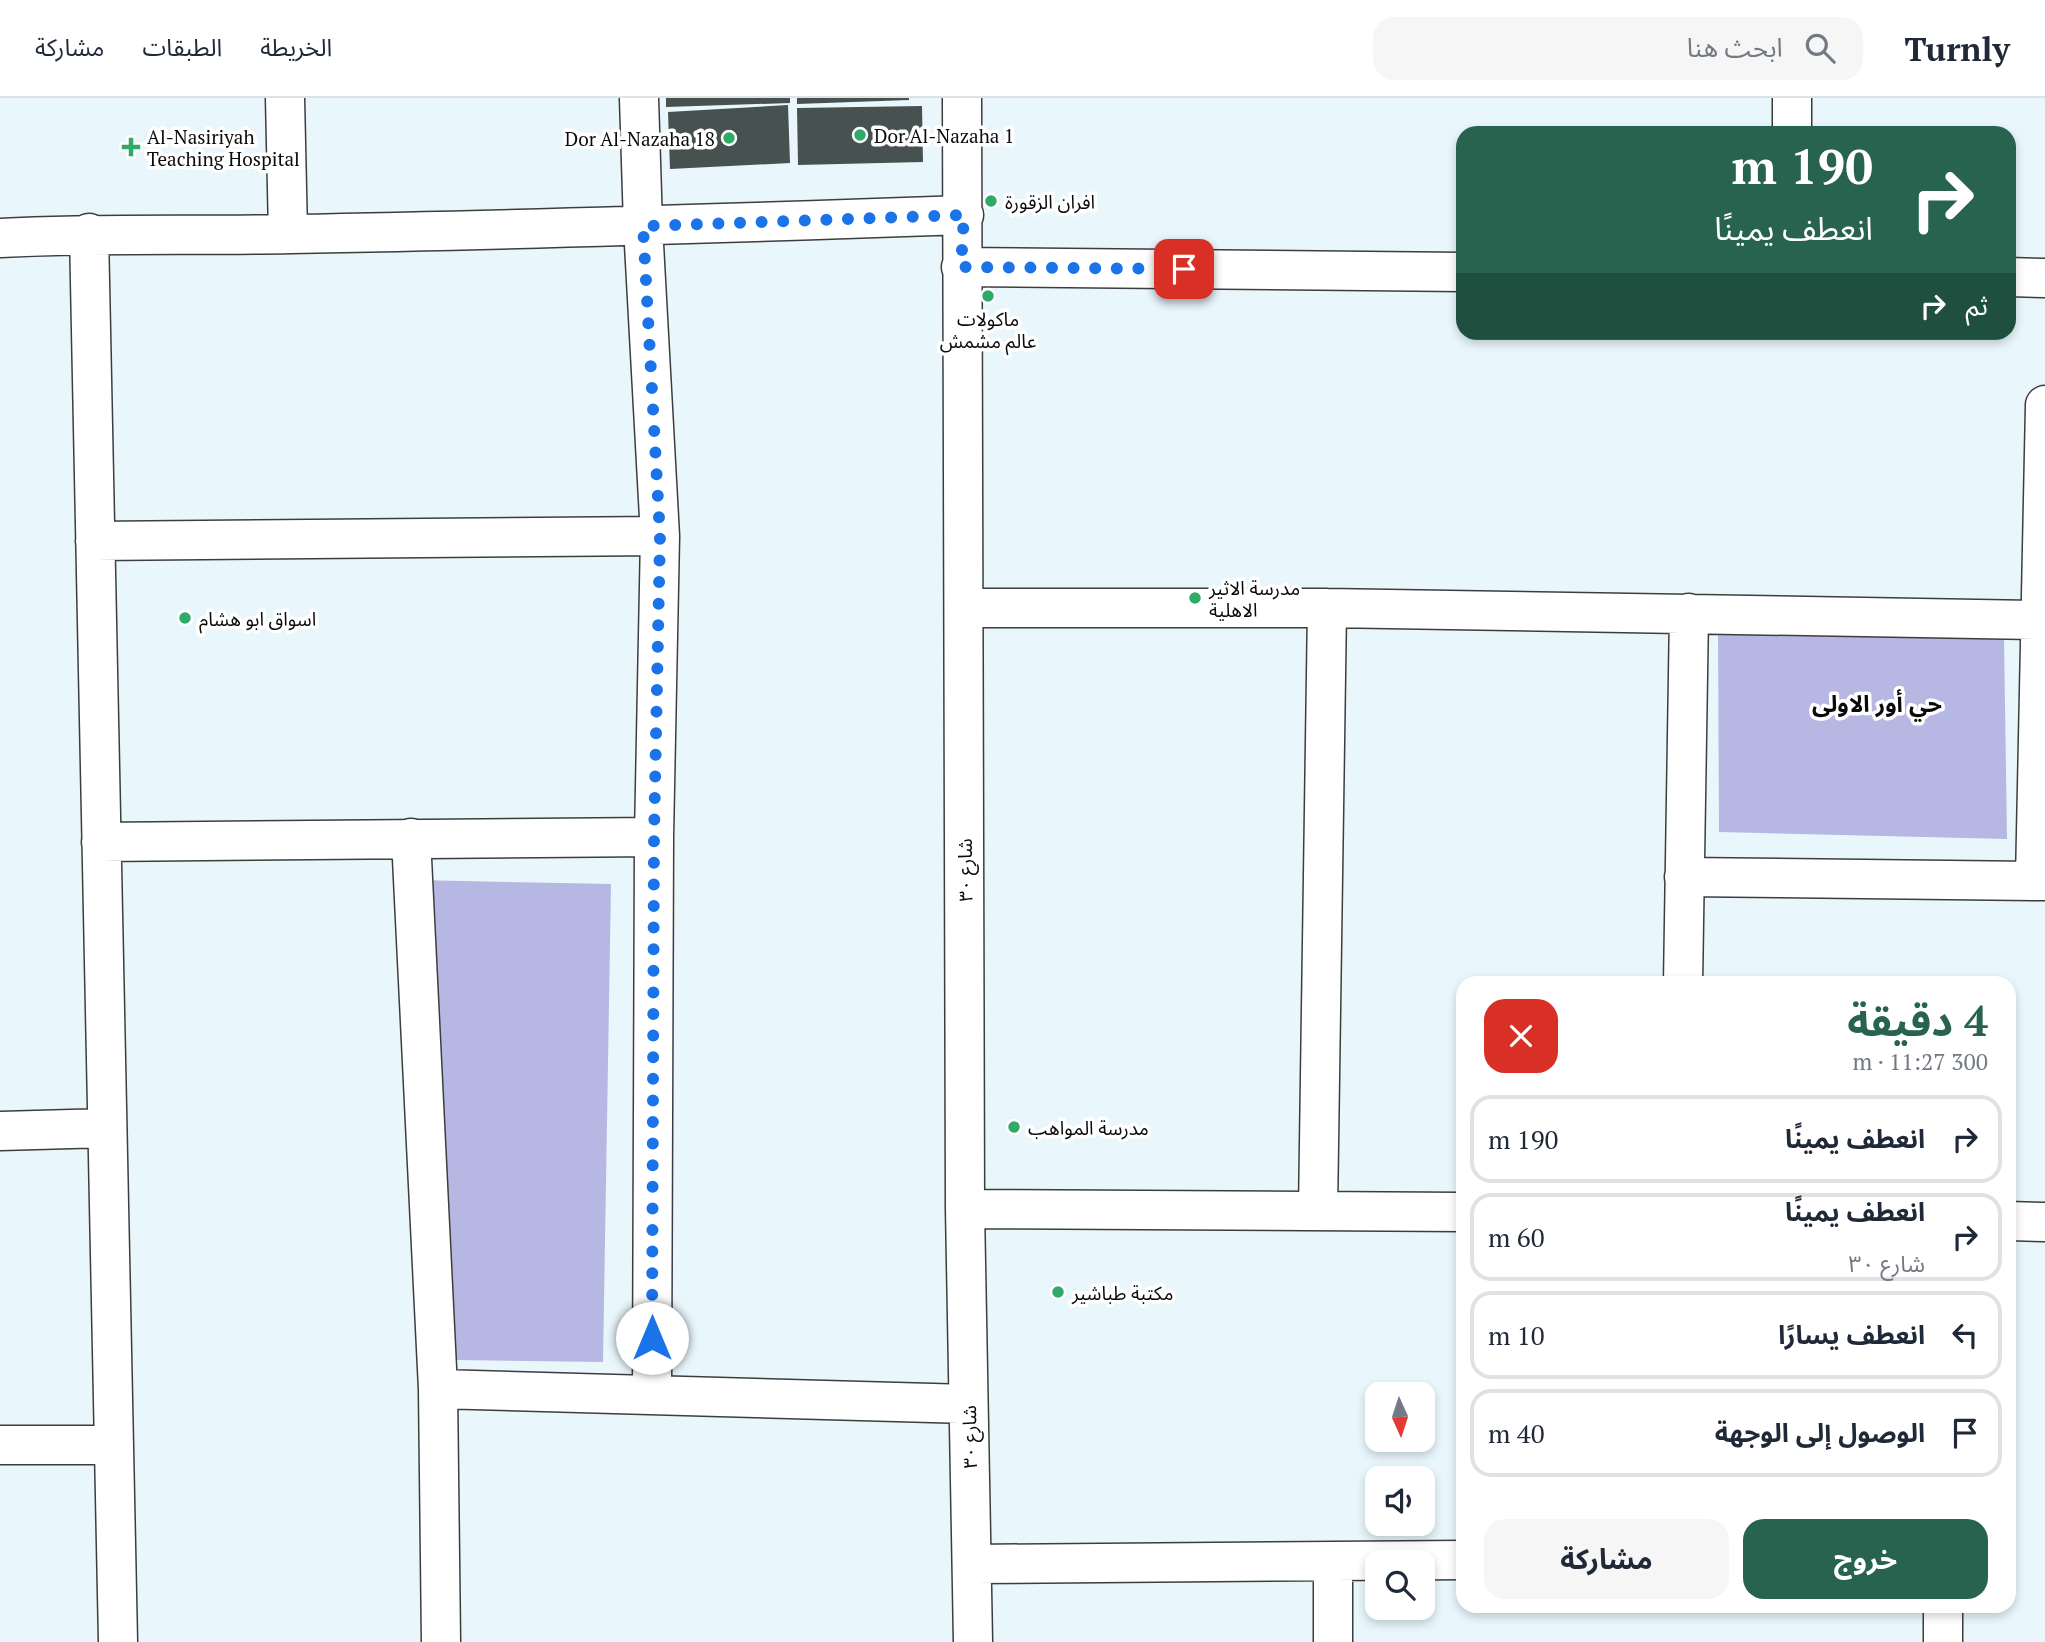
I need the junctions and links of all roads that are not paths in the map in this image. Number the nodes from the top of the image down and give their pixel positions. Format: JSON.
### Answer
{"nodes":[{"id":1,"x":285,"y":98,"type":"edge"},
{"id":2,"x":639,"y":98,"type":"edge"},
{"id":3,"x":962,"y":98,"type":"edge"},
{"id":4,"x":1792,"y":98,"type":"edge"},
{"id":5,"x":1791,"y":126,"type":"edge"},
{"id":6,"x":964,"y":215,"type":"junction"},
{"id":7,"x":643,"y":226,"type":"junction"},
{"id":8,"x":89,"y":233,"type":"junction"},
{"id":9,"x":288,"y":234,"type":"junction"},
{"id":10,"x":0,"y":238,"type":"edge"},
{"id":11,"x":961,"y":267,"type":"junction"},
{"id":12,"x":1456,"y":271,"type":"edge"},
{"id":13,"x":2016,"y":277,"type":"edge"},
{"id":14,"x":2045,"y":278,"type":"edge"},
{"id":15,"x":2045,"y":405,"type":"edge"},
{"id":16,"x":660,"y":536,"type":"junction"},
{"id":17,"x":95,"y":541,"type":"junction"},
{"id":18,"x":964,"y":608,"type":"junction"},
{"id":19,"x":1327,"y":608,"type":"junction"},
{"id":20,"x":1689,"y":613,"type":"junction"},
{"id":21,"x":2040,"y":620,"type":"junction"},
{"id":22,"x":654,"y":837,"type":"junction"},
{"id":23,"x":411,"y":838,"type":"junction"},
{"id":24,"x":101,"y":842,"type":"junction"},
{"id":25,"x":1684,"y":877,"type":"junction"},
{"id":26,"x":2040,"y":881,"type":"edge"},
{"id":27,"x":1683,"y":976,"type":"edge"},
{"id":28,"x":107,"y":1128,"type":"junction"},
{"id":29,"x":0,"y":1131,"type":"edge"},
{"id":30,"x":965,"y":1209,"type":"junction"},
{"id":31,"x":1318,"y":1211,"type":"junction"},
{"id":32,"x":1456,"y":1212,"type":"edge"},
{"id":33,"x":2016,"y":1220,"type":"edge"},
{"id":34,"x":2045,"y":1222,"type":"edge"},
{"id":35,"x":438,"y":1389,"type":"junction"},
{"id":36,"x":652,"y":1394,"type":"junction"},
{"id":37,"x":968,"y":1404,"type":"junction"},
{"id":38,"x":0,"y":1445,"type":"edge"},
{"id":39,"x":114,"y":1445,"type":"junction"},
{"id":40,"x":1456,"y":1560,"type":"edge"},
{"id":41,"x":1333,"y":1562,"type":"junction"},
{"id":42,"x":972,"y":1564,"type":"junction"},
{"id":43,"x":1943,"y":1613,"type":"edge"},
{"id":44,"x":118,"y":1642,"type":"edge"},
{"id":45,"x":441,"y":1642,"type":"edge"},
{"id":46,"x":973,"y":1642,"type":"edge"},
{"id":47,"x":1333,"y":1642,"type":"edge"},
{"id":48,"x":1944,"y":1642,"type":"edge"}],
"edges":[{"from":1,"to":9,"type":"street"},
{"from":2,"to":7,"type":"street"},
{"from":3,"to":6,"type":"street","name":"شارع ٣٠"},
{"from":4,"to":5,"type":"street"},
{"from":6,"to":7,"type":"street"},
{"from":6,"to":11,"type":"street","name":"شارع ٣٠"},
{"from":7,"to":9,"type":"street"},
{"from":7,"to":16,"type":"street"},
{"from":8,"to":9,"type":"street"},
{"from":8,"to":10,"type":"street"},
{"from":8,"to":17,"type":"street"},
{"from":11,"to":12,"type":"street"},
{"from":11,"to":18,"type":"street","name":"شارع ٣٠"},
{"from":13,"to":14,"type":"street"},
{"from":15,"to":21,"type":"street"},
{"from":16,"to":17,"type":"street"},
{"from":16,"to":22,"type":"street"},
{"from":17,"to":24,"type":"street"},
{"from":18,"to":19,"type":"street"},
{"from":18,"to":30,"type":"street","name":"شارع ٣٠"},
{"from":19,"to":20,"type":"street"},
{"from":19,"to":31,"type":"street"},
{"from":20,"to":21,"type":"street"},
{"from":20,"to":25,"type":"street"},
{"from":21,"to":26,"type":"street"},
{"from":22,"to":23,"type":"street"},
{"from":22,"to":36,"type":"street"},
{"from":23,"to":24,"type":"street"},
{"from":23,"to":35,"type":"street"},
{"from":24,"to":28,"type":"street"},
{"from":25,"to":26,"type":"street"},
{"from":25,"to":27,"type":"street"},
{"from":28,"to":29,"type":"street"},
{"from":28,"to":39,"type":"street"},
{"from":30,"to":31,"type":"street"},
{"from":30,"to":37,"type":"street","name":"شارع ٣٠"},
{"from":31,"to":32,"type":"street"},
{"from":33,"to":34,"type":"street"},
{"from":35,"to":36,"type":"street"},
{"from":35,"to":45,"type":"street"},
{"from":36,"to":37,"type":"street"},
{"from":37,"to":42,"type":"street","name":"شارع ٣٠"},
{"from":38,"to":39,"type":"street"},
{"from":39,"to":44,"type":"street"},
{"from":40,"to":41,"type":"street"},
{"from":41,"to":42,"type":"street"},
{"from":41,"to":47,"type":"street"},
{"from":42,"to":46,"type":"street","name":"شارع ٣٠"},
{"from":43,"to":48,"type":"street"}]}
